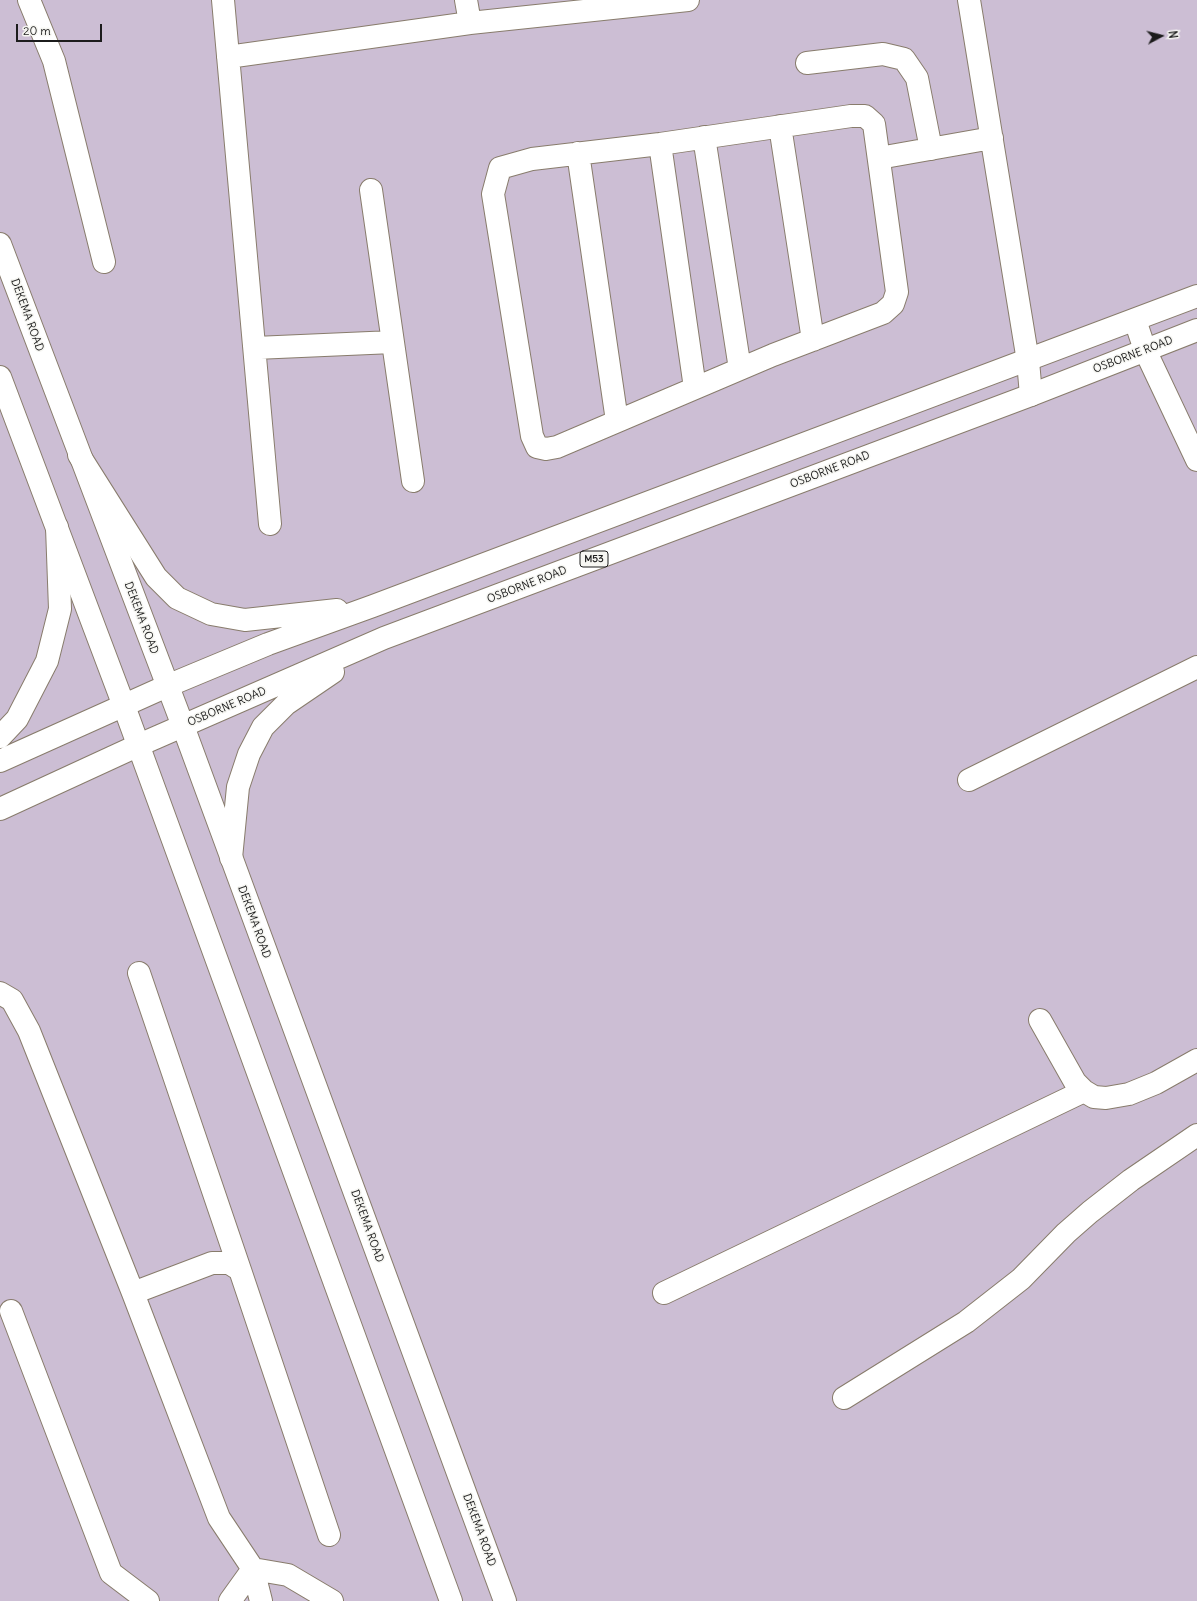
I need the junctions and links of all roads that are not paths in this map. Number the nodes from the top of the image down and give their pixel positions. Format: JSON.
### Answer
{"nodes":[{"id":1,"x":29,"y":0,"type":"edge"},
{"id":2,"x":223,"y":0,"type":"edge"},
{"id":3,"x":466,"y":0,"type":"edge"},
{"id":4,"x":688,"y":0,"type":"edge"},
{"id":5,"x":969,"y":0,"type":"edge"},
{"id":6,"x":470,"y":23,"type":"junction"},
{"id":7,"x":228,"y":57,"type":"junction"},
{"id":8,"x":807,"y":63,"type":"dead end"},
{"id":9,"x":780,"y":126,"type":"junction"},
{"id":10,"x":704,"y":137,"type":"junction"},
{"id":11,"x":992,"y":138,"type":"junction"},
{"id":12,"x":660,"y":144,"type":"junction"},
{"id":13,"x":932,"y":149,"type":"junction"},
{"id":14,"x":578,"y":153,"type":"junction"},
{"id":15,"x":879,"y":158,"type":"junction"},
{"id":16,"x":371,"y":190,"type":"dead end"},
{"id":17,"x":0,"y":244,"type":"edge"},
{"id":18,"x":104,"y":262,"type":"dead end"},
{"id":19,"x":1197,"y":296,"type":"edge"},
{"id":20,"x":1135,"y":320,"type":"junction"},
{"id":21,"x":1197,"y":330,"type":"edge"},
{"id":22,"x":813,"y":340,"type":"junction"},
{"id":23,"x":393,"y":342,"type":"junction"},
{"id":24,"x":255,"y":348,"type":"junction"},
{"id":25,"x":1145,"y":350,"type":"junction"},
{"id":26,"x":1028,"y":361,"type":"junction"},
{"id":27,"x":740,"y":369,"type":"junction"},
{"id":28,"x":0,"y":377,"type":"edge"},
{"id":29,"x":695,"y":388,"type":"junction"},
{"id":30,"x":1031,"y":395,"type":"junction"},
{"id":31,"x":617,"y":421,"type":"junction"},
{"id":32,"x":79,"y":455,"type":"junction"},
{"id":33,"x":1197,"y":460,"type":"edge"},
{"id":34,"x":413,"y":481,"type":"dead end"},
{"id":35,"x":270,"y":524,"type":"dead end"},
{"id":36,"x":57,"y":527,"type":"junction"},
{"id":37,"x":374,"y":606,"type":"junction"},
{"id":38,"x":384,"y":638,"type":"junction"},
{"id":39,"x":1197,"y":666,"type":"edge"},
{"id":40,"x":167,"y":686,"type":"junction"},
{"id":41,"x":124,"y":706,"type":"junction"},
{"id":42,"x":183,"y":726,"type":"junction"},
{"id":43,"x":0,"y":737,"type":"edge"},
{"id":44,"x":139,"y":746,"type":"junction"},
{"id":45,"x":0,"y":761,"type":"edge"},
{"id":46,"x":969,"y":780,"type":"dead end"},
{"id":47,"x":0,"y":809,"type":"edge"},
{"id":48,"x":231,"y":858,"type":"junction"},
{"id":49,"x":139,"y":973,"type":"dead end"},
{"id":50,"x":0,"y":993,"type":"edge"},
{"id":51,"x":1040,"y":1020,"type":"dead end"},
{"id":52,"x":1197,"y":1060,"type":"edge"},
{"id":53,"x":1084,"y":1091,"type":"junction"},
{"id":54,"x":1197,"y":1135,"type":"edge"},
{"id":55,"x":240,"y":1270,"type":"junction"},
{"id":56,"x":134,"y":1293,"type":"junction"},
{"id":57,"x":664,"y":1293,"type":"dead end"},
{"id":58,"x":11,"y":1311,"type":"dead end"},
{"id":59,"x":844,"y":1398,"type":"dead end"},
{"id":60,"x":329,"y":1535,"type":"dead end"},
{"id":61,"x":253,"y":1569,"type":"junction"},
{"id":62,"x":148,"y":1601,"type":"edge"},
{"id":63,"x":230,"y":1601,"type":"edge"},
{"id":64,"x":261,"y":1601,"type":"edge"},
{"id":65,"x":332,"y":1601,"type":"edge"},
{"id":66,"x":451,"y":1601,"type":"edge"},
{"id":67,"x":505,"y":1601,"type":"edge"}],
"edges":[{"from":1,"to":18,"type":"main road"},
{"from":2,"to":7,"type":"main road"},
{"from":3,"to":6,"type":"main road"},
{"from":4,"to":6,"type":"main road"},
{"from":5,"to":11,"type":"main road"},
{"from":6,"to":7,"type":"main road"},
{"from":7,"to":24,"type":"main road"},
{"from":8,"to":13,"type":"main road"},
{"from":9,"to":10,"type":"main road"},
{"from":9,"to":15,"type":"main road"},
{"from":9,"to":22,"type":"main road"},
{"from":10,"to":12,"type":"main road"},
{"from":10,"to":27,"type":"main road"},
{"from":11,"to":13,"type":"main road"},
{"from":11,"to":26,"type":"main road"},
{"from":12,"to":14,"type":"main road"},
{"from":12,"to":29,"type":"main road"},
{"from":13,"to":15,"type":"main road"},
{"from":14,"to":31,"type":"main road"},
{"from":14,"to":31,"type":"main road"},
{"from":15,"to":22,"type":"main road"},
{"from":16,"to":23,"type":"main road"},
{"from":17,"to":32,"type":"main road","name":"DEKEMA ROAD"},
{"from":19,"to":20,"type":"main road"},
{"from":20,"to":25,"type":"main road"},
{"from":20,"to":26,"type":"main road"},
{"from":21,"to":25,"type":"main road","name":"OSBORNE ROAD","number":"M53"},
{"from":22,"to":27,"type":"main road"},
{"from":23,"to":24,"type":"main road"},
{"from":23,"to":34,"type":"main road"},
{"from":24,"to":35,"type":"main road"},
{"from":25,"to":30,"type":"main road","name":"OSBORNE ROAD","number":"M53"},
{"from":25,"to":33,"type":"main road"},
{"from":26,"to":30,"type":"main road"},
{"from":26,"to":37,"type":"main road"},
{"from":27,"to":29,"type":"main road"},
{"from":28,"to":36,"type":"main road"},
{"from":29,"to":31,"type":"main road"},
{"from":30,"to":38,"type":"main road","name":"OSBORNE ROAD","number":"M53"},
{"from":32,"to":37,"type":"main road"},
{"from":32,"to":40,"type":"main road","name":"DEKEMA ROAD"},
{"from":36,"to":41,"type":"main road"},
{"from":36,"to":43,"type":"main road"},
{"from":37,"to":40,"type":"main road"},
{"from":38,"to":42,"type":"main road","name":"OSBORNE ROAD","number":"M53"},
{"from":38,"to":48,"type":"main road"},
{"from":39,"to":46,"type":"main road"},
{"from":40,"to":41,"type":"main road"},
{"from":40,"to":42,"type":"main road","name":"DEKEMA ROAD"},
{"from":41,"to":44,"type":"main road"},
{"from":41,"to":45,"type":"main road"},
{"from":42,"to":44,"type":"main road","name":"OSBORNE ROAD","number":"M53"},
{"from":42,"to":48,"type":"main road","name":"DEKEMA ROAD"},
{"from":44,"to":47,"type":"main road","name":"OSBORNE ROAD","number":"M53"},
{"from":44,"to":66,"type":"main road"},
{"from":48,"to":67,"type":"main road","name":"DEKEMA ROAD"},
{"from":49,"to":55,"type":"main road"},
{"from":50,"to":56,"type":"main road"},
{"from":51,"to":53,"type":"main road"},
{"from":52,"to":53,"type":"main road"},
{"from":53,"to":57,"type":"main road"},
{"from":54,"to":59,"type":"main road"},
{"from":55,"to":56,"type":"main road"},
{"from":55,"to":60,"type":"main road"},
{"from":56,"to":61,"type":"main road"},
{"from":58,"to":62,"type":"main road"},
{"from":61,"to":63,"type":"main road"},
{"from":61,"to":64,"type":"main road"},
{"from":61,"to":65,"type":"main road"}]}
